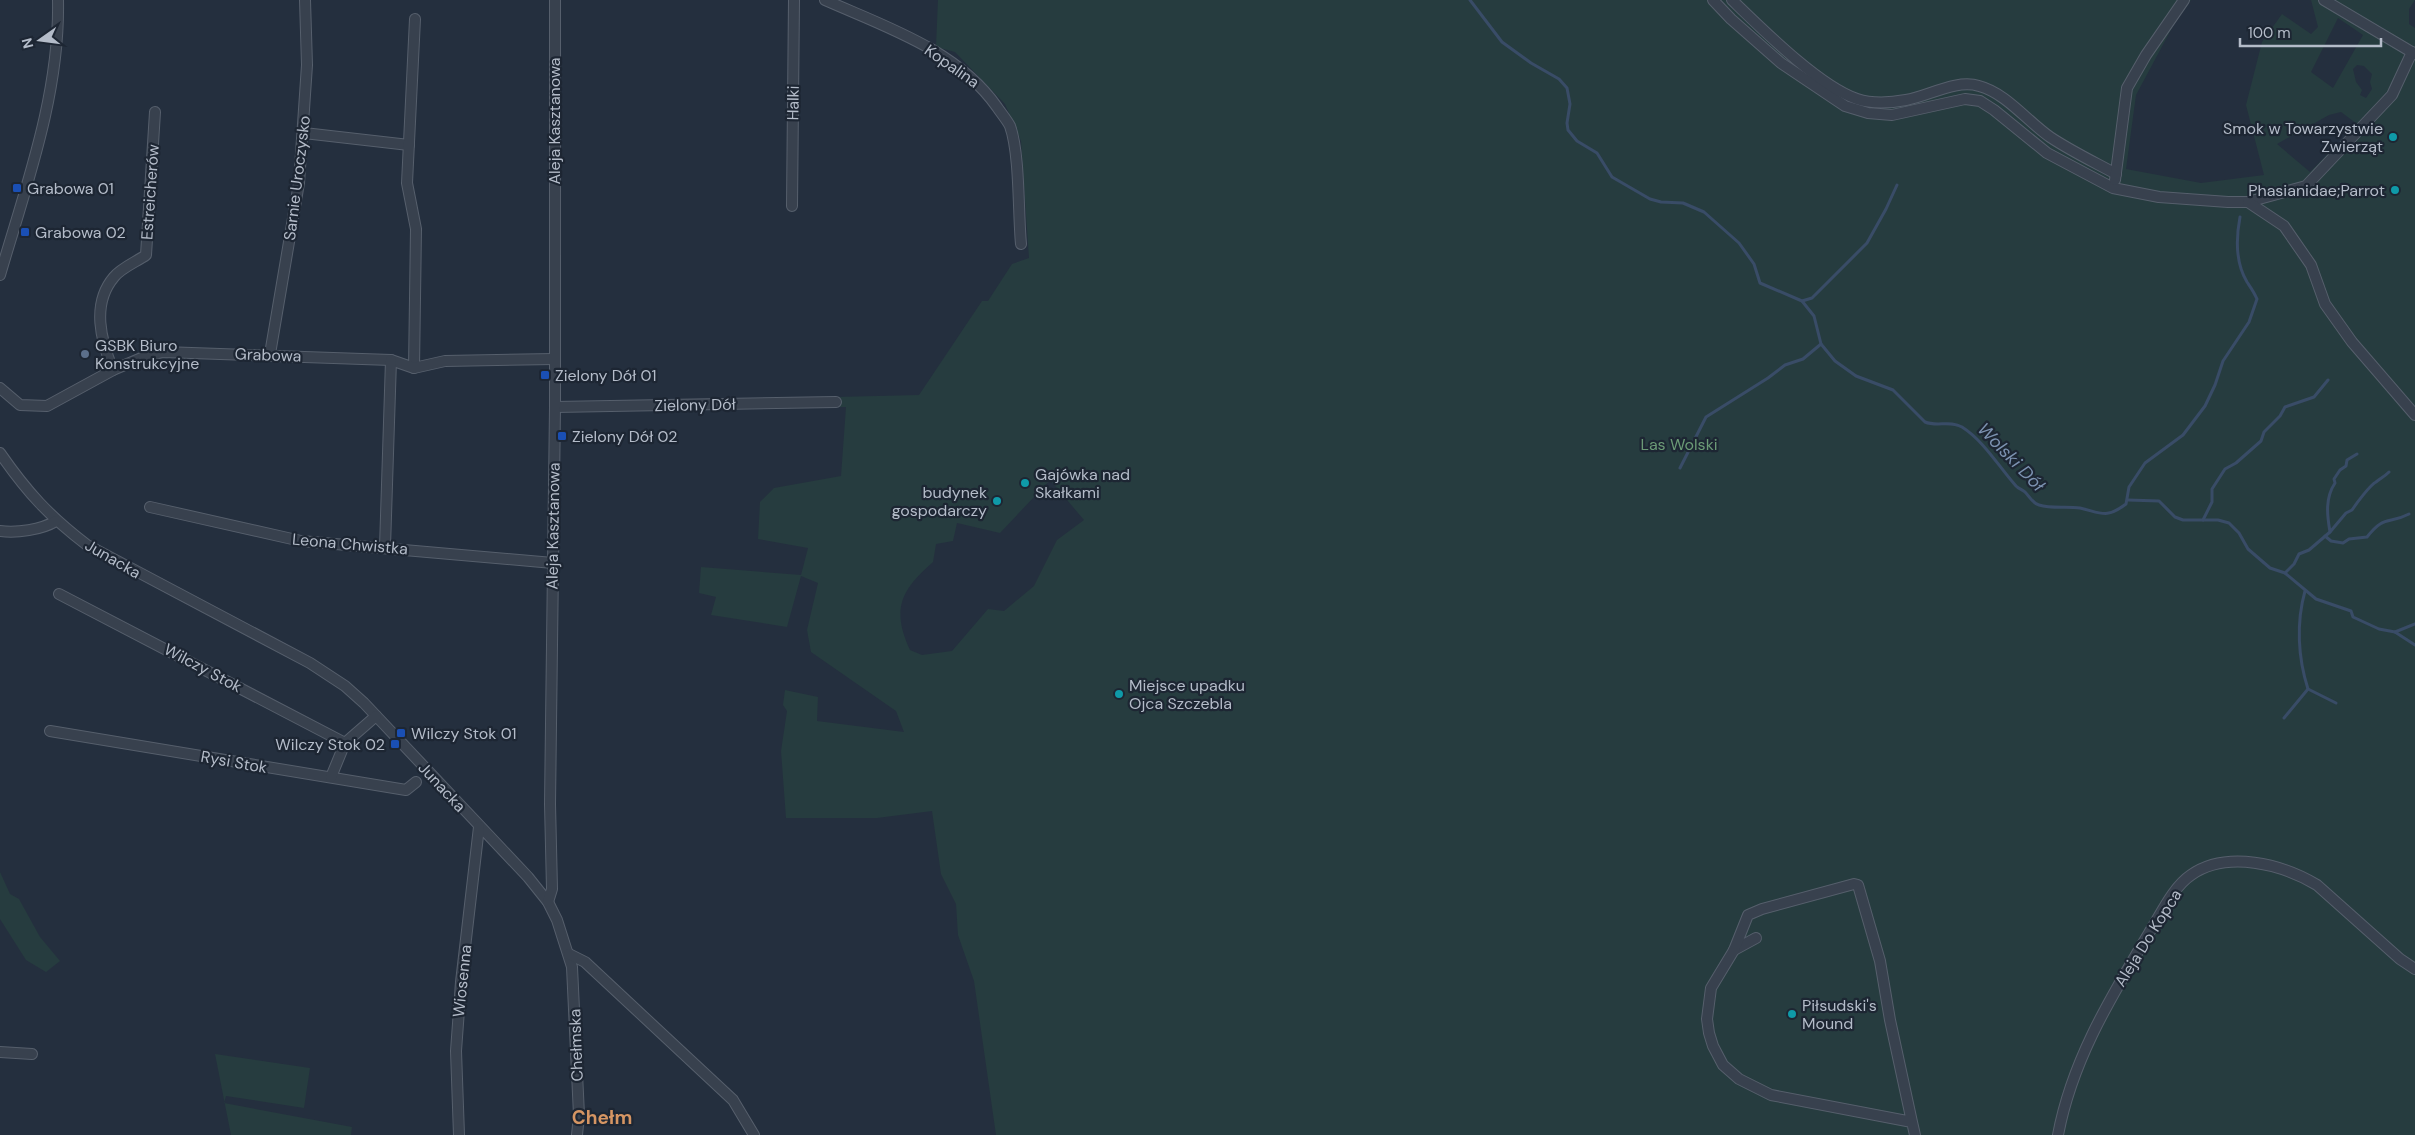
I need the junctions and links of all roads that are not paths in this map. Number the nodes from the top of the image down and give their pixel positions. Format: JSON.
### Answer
{"nodes":[{"id":1,"x":58,"y":0,"type":"edge"},
{"id":2,"x":305,"y":0,"type":"edge"},
{"id":3,"x":555,"y":0,"type":"edge"},
{"id":4,"x":794,"y":0,"type":"edge"},
{"id":5,"x":824,"y":0,"type":"edge"},
{"id":6,"x":1713,"y":0,"type":"edge"},
{"id":7,"x":1732,"y":0,"type":"edge"},
{"id":8,"x":2184,"y":0,"type":"edge"},
{"id":9,"x":2324,"y":0,"type":"edge"},
{"id":10,"x":416,"y":19,"type":"dead end"},
{"id":11,"x":2414,"y":53,"type":"edge"},
{"id":12,"x":155,"y":112,"type":"dead end"},
{"id":13,"x":304,"y":132,"type":"junction"},
{"id":14,"x":409,"y":145,"type":"junction"},
{"id":15,"x":2116,"y":174,"type":"junction"},
{"id":16,"x":2113,"y":188,"type":"junction"},
{"id":17,"x":2248,"y":202,"type":"junction"},
{"id":18,"x":792,"y":206,"type":"dead end"},
{"id":19,"x":1021,"y":244,"type":"dead end"},
{"id":20,"x":0,"y":275,"type":"edge"},
{"id":21,"x":270,"y":354,"type":"junction"},
{"id":22,"x":554,"y":359,"type":"junction"},
{"id":23,"x":391,"y":360,"type":"junction"},
{"id":24,"x":414,"y":368,"type":"junction"},
{"id":25,"x":113,"y":370,"type":"junction"},
{"id":26,"x":0,"y":388,"type":"edge"},
{"id":27,"x":836,"y":402,"type":"dead end"},
{"id":28,"x":555,"y":407,"type":"junction"},
{"id":29,"x":2415,"y":415,"type":"edge"},
{"id":30,"x":0,"y":452,"type":"edge"},
{"id":31,"x":150,"y":508,"type":"dead end"},
{"id":32,"x":56,"y":521,"type":"junction"},
{"id":33,"x":0,"y":531,"type":"edge"},
{"id":34,"x":385,"y":547,"type":"junction"},
{"id":35,"x":553,"y":563,"type":"junction"},
{"id":36,"x":59,"y":594,"type":"dead end"},
{"id":37,"x":376,"y":716,"type":"junction"},
{"id":38,"x":50,"y":731,"type":"dead end"},
{"id":39,"x":345,"y":743,"type":"junction"},
{"id":40,"x":331,"y":777,"type":"junction"},
{"id":41,"x":416,"y":782,"type":"dead end"},
{"id":42,"x":479,"y":827,"type":"junction"},
{"id":43,"x":548,"y":902,"type":"junction"},
{"id":44,"x":1756,"y":938,"type":"dead end"},
{"id":45,"x":1734,"y":950,"type":"junction"},
{"id":46,"x":569,"y":954,"type":"junction"},
{"id":47,"x":2415,"y":969,"type":"edge"},
{"id":48,"x":0,"y":1052,"type":"edge"},
{"id":49,"x":32,"y":1054,"type":"dead end"},
{"id":50,"x":1912,"y":1122,"type":"junction"},
{"id":51,"x":459,"y":1135,"type":"edge"},
{"id":52,"x":577,"y":1135,"type":"edge"},
{"id":53,"x":754,"y":1135,"type":"edge"},
{"id":54,"x":1915,"y":1135,"type":"edge"},
{"id":55,"x":2058,"y":1135,"type":"edge"}],
"edges":[{"from":1,"to":20,"type":"street"},
{"from":2,"to":13,"type":"street","name":"Sarnie Uroczysko"},
{"from":3,"to":22,"type":"street","name":"Aleja Kasztanowa"},
{"from":4,"to":18,"type":"street","name":"Halki"},
{"from":5,"to":19,"type":"street","name":"Kopalina"},
{"from":6,"to":16,"type":"street"},
{"from":7,"to":15,"type":"street"},
{"from":8,"to":15,"type":"street"},
{"from":9,"to":11,"type":"street"},
{"from":10,"to":14,"type":"street"},
{"from":11,"to":17,"type":"street"},
{"from":12,"to":25,"type":"street","name":"Estreicherów"},
{"from":13,"to":14,"type":"street"},
{"from":13,"to":21,"type":"street","name":"Sarnie Uroczysko"},
{"from":14,"to":24,"type":"street"},
{"from":15,"to":16,"type":"street"},
{"from":16,"to":17,"type":"street"},
{"from":17,"to":29,"type":"street"},
{"from":21,"to":23,"type":"street","name":"Grabowa"},
{"from":21,"to":25,"type":"street","name":"Grabowa"},
{"from":22,"to":24,"type":"street"},
{"from":22,"to":28,"type":"street","name":"Aleja Kasztanowa"},
{"from":23,"to":24,"type":"street","name":"Grabowa"},
{"from":23,"to":34,"type":"street"},
{"from":25,"to":26,"type":"street","name":"Grabowa"},
{"from":27,"to":28,"type":"street","name":"Zielony Dół"},
{"from":28,"to":35,"type":"street","name":"Aleja Kasztanowa"},
{"from":30,"to":32,"type":"street","name":"Junacka"},
{"from":31,"to":34,"type":"street","name":"Leona Chwistka"},
{"from":32,"to":33,"type":"street"},
{"from":32,"to":37,"type":"street","name":"Junacka"},
{"from":34,"to":35,"type":"street","name":"Leona Chwistka"},
{"from":35,"to":43,"type":"street","name":"Aleja Kasztanowa"},
{"from":36,"to":39,"type":"street","name":"Wilczy Stok"},
{"from":37,"to":39,"type":"street"},
{"from":37,"to":42,"type":"street","name":"Junacka"},
{"from":38,"to":40,"type":"street","name":"Rysi Stok"},
{"from":39,"to":40,"type":"street"},
{"from":40,"to":41,"type":"street","name":"Rysi Stok"},
{"from":42,"to":43,"type":"street","name":"Junacka"},
{"from":42,"to":51,"type":"street","name":"Wiosenna"},
{"from":43,"to":46,"type":"street","name":"Junacka"},
{"from":44,"to":45,"type":"street"},
{"from":45,"to":50,"type":"street"},
{"from":45,"to":50,"type":"street"},
{"from":46,"to":52,"type":"street","name":"Chełmska"},
{"from":46,"to":53,"type":"street"},
{"from":47,"to":55,"type":"street","name":"Aleja Do Kopca"},
{"from":48,"to":49,"type":"street"},
{"from":50,"to":54,"type":"street"}]}
